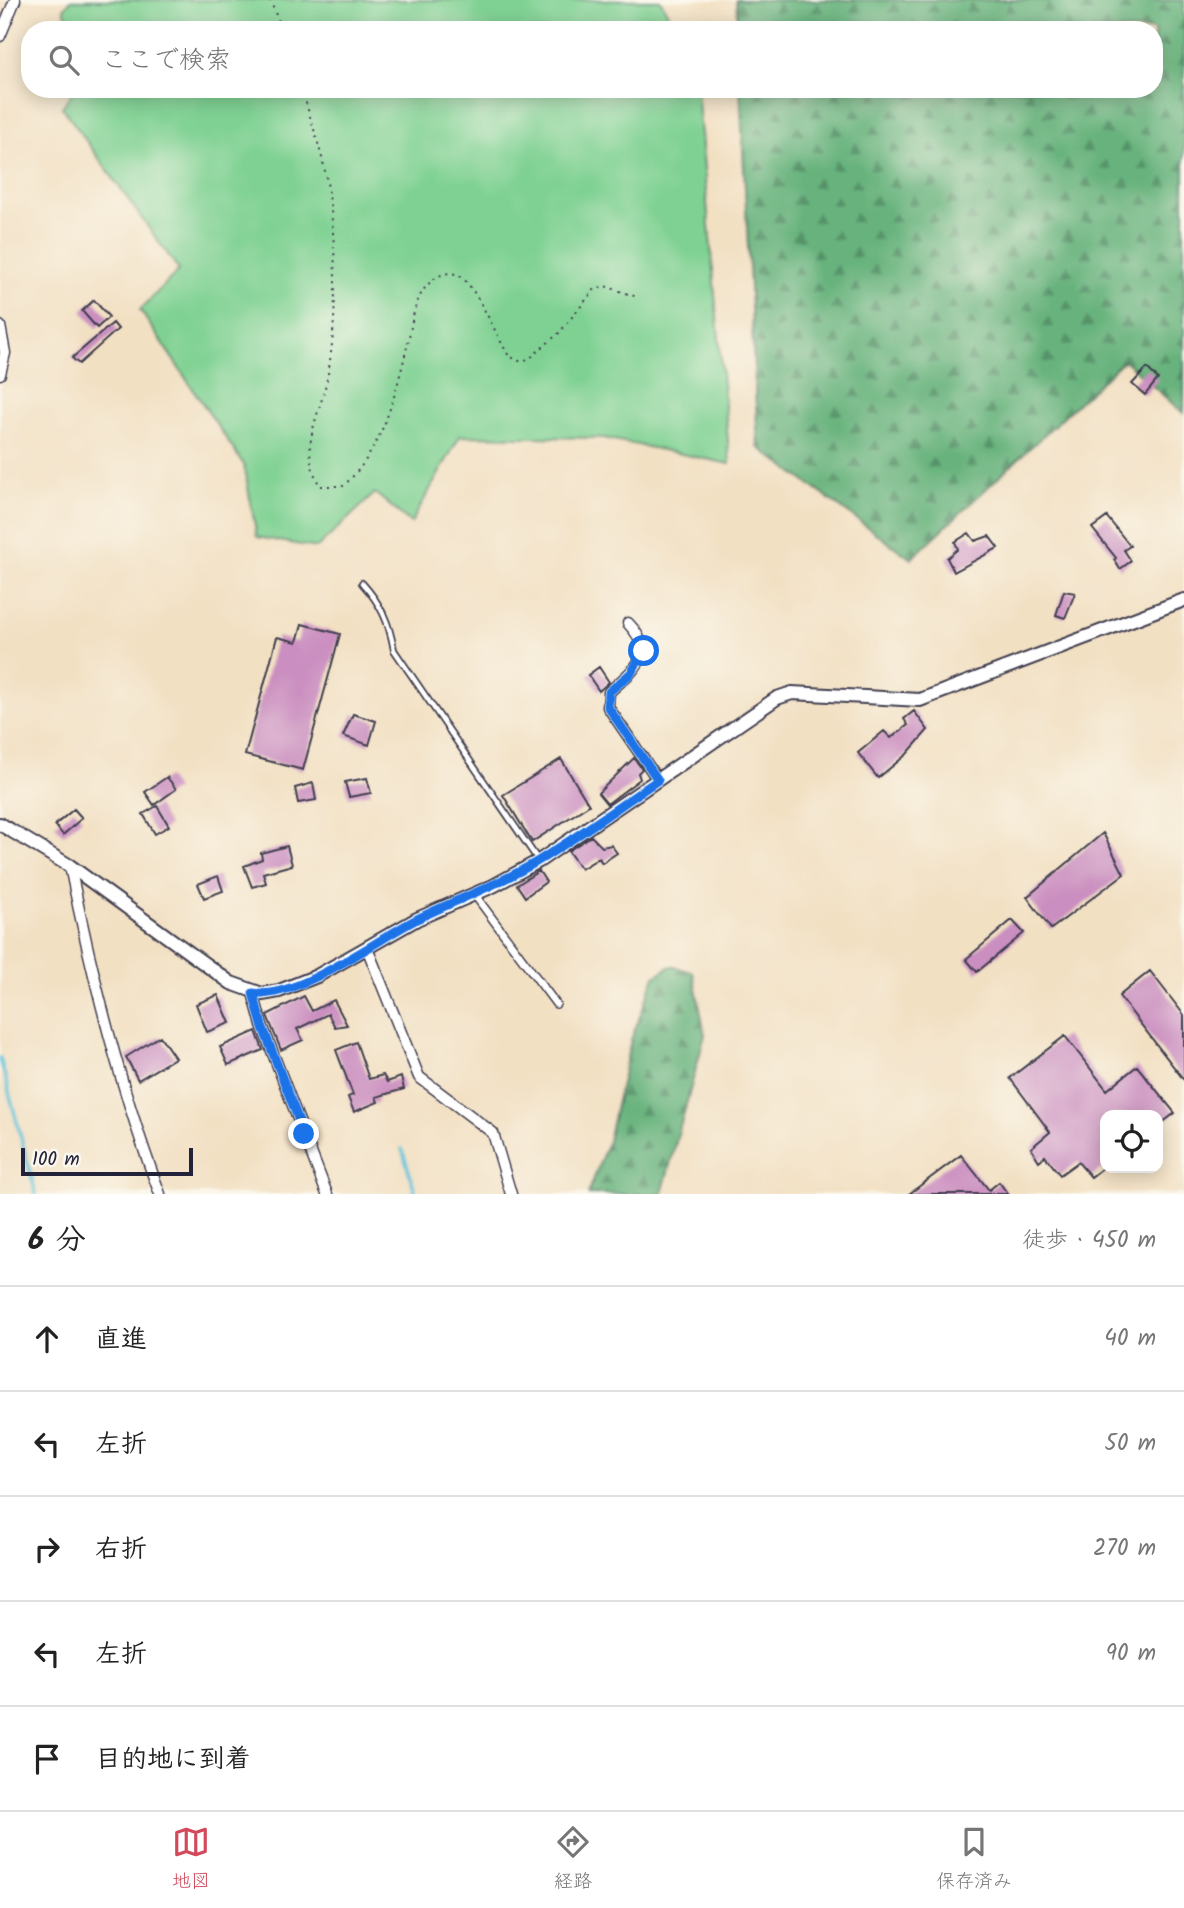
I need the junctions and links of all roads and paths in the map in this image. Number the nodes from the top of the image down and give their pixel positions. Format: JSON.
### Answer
{"nodes":[{"id":1,"x":15,"y":0,"type":"edge"},
{"id":2,"x":270,"y":0,"type":"edge"},
{"id":3,"x":278,"y":21,"type":"edge"},
{"id":4,"x":0,"y":36,"type":"edge"},
{"id":5,"x":305,"y":98,"type":"edge"},
{"id":6,"x":637,"y":298,"type":"dead end"},
{"id":7,"x":0,"y":326,"type":"edge"},
{"id":8,"x":0,"y":374,"type":"edge"},
{"id":9,"x":362,"y":583,"type":"dead end"},
{"id":10,"x":1183,"y":604,"type":"edge"},
{"id":11,"x":628,"y":623,"type":"dead end"},
{"id":12,"x":658,"y":780,"type":"junction"},
{"id":13,"x":0,"y":824,"type":"edge"},
{"id":14,"x":538,"y":861,"type":"junction"},
{"id":15,"x":70,"y":866,"type":"junction"},
{"id":16,"x":474,"y":894,"type":"junction"},
{"id":17,"x":366,"y":947,"type":"junction"},
{"id":18,"x":253,"y":993,"type":"junction"},
{"id":19,"x":556,"y":1004,"type":"dead end"},
{"id":20,"x":160,"y":1194,"type":"edge"},
{"id":21,"x":327,"y":1194,"type":"edge"},
{"id":22,"x":511,"y":1194,"type":"edge"}],
"edges":[{"from":1,"to":4,"type":"street"},
{"from":2,"to":3,"type":"path"},
{"from":5,"to":6,"type":"path"},
{"from":7,"to":8,"type":"street"},
{"from":9,"to":14,"type":"lane"},
{"from":10,"to":12,"type":"street"},
{"from":11,"to":12,"type":"street"},
{"from":12,"to":14,"type":"street"},
{"from":13,"to":15,"type":"street"},
{"from":14,"to":16,"type":"street"},
{"from":15,"to":18,"type":"street"},
{"from":15,"to":20,"type":"street"},
{"from":16,"to":17,"type":"street"},
{"from":16,"to":19,"type":"street"},
{"from":17,"to":18,"type":"street"},
{"from":17,"to":22,"type":"street"},
{"from":18,"to":21,"type":"street"}]}
